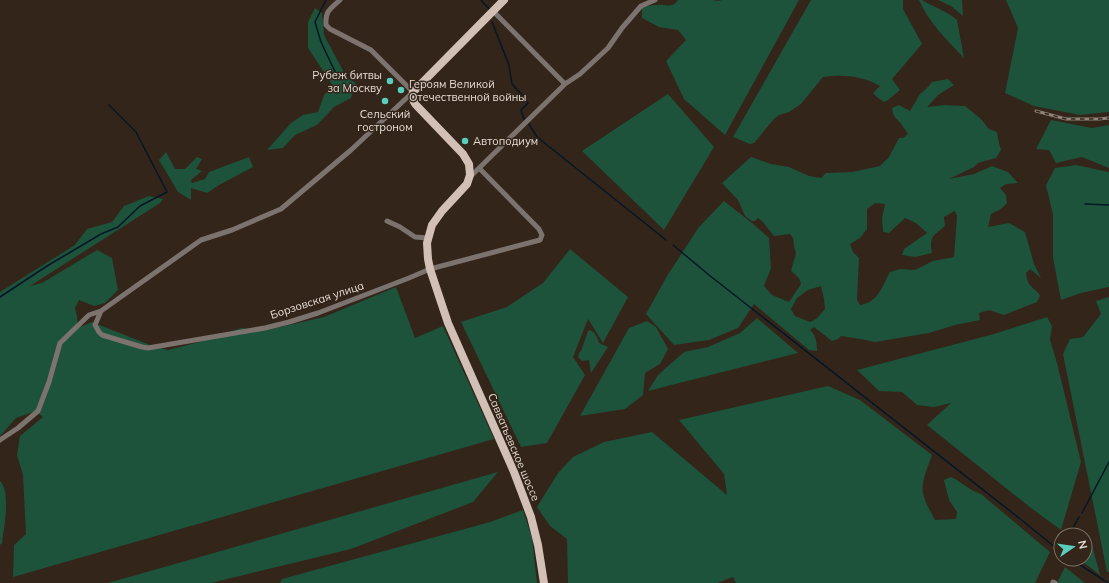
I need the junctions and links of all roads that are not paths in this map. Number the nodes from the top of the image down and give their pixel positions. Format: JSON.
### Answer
{"nodes":[{"id":1,"x":340,"y":0,"type":"edge"},
{"id":2,"x":504,"y":0,"type":"edge"},
{"id":3,"x":655,"y":0,"type":"edge"},
{"id":4,"x":493,"y":11,"type":"junction"},
{"id":5,"x":565,"y":84,"type":"junction"},
{"id":6,"x":413,"y":92,"type":"junction"},
{"id":7,"x":480,"y":169,"type":"junction"},
{"id":8,"x":470,"y":178,"type":"junction"},
{"id":9,"x":386,"y":222,"type":"dead end"},
{"id":10,"x":428,"y":238,"type":"junction"},
{"id":11,"x":430,"y":269,"type":"junction"},
{"id":12,"x":101,"y":311,"type":"junction"},
{"id":13,"x":0,"y":440,"type":"edge"},
{"id":14,"x":544,"y":583,"type":"edge"}],
"edges":[{"from":1,"to":6,"type":"street"},
{"from":2,"to":4,"type":"main road"},
{"from":3,"to":5,"type":"street"},
{"from":4,"to":5,"type":"street"},
{"from":4,"to":6,"type":"main road"},
{"from":5,"to":7,"type":"street"},
{"from":6,"to":8,"type":"main road"},
{"from":6,"to":12,"type":"street"},
{"from":7,"to":8,"type":"street"},
{"from":7,"to":11,"type":"street","name":"Борзовская улица"},
{"from":8,"to":10,"type":"main road"},
{"from":9,"to":10,"type":"street"},
{"from":10,"to":11,"type":"main road","name":"Савватьевское шоссе"},
{"from":11,"to":12,"type":"street","name":"Борзовская улица"},
{"from":11,"to":14,"type":"main road","name":"Савватьевское шоссе"},
{"from":12,"to":13,"type":"street"}]}
